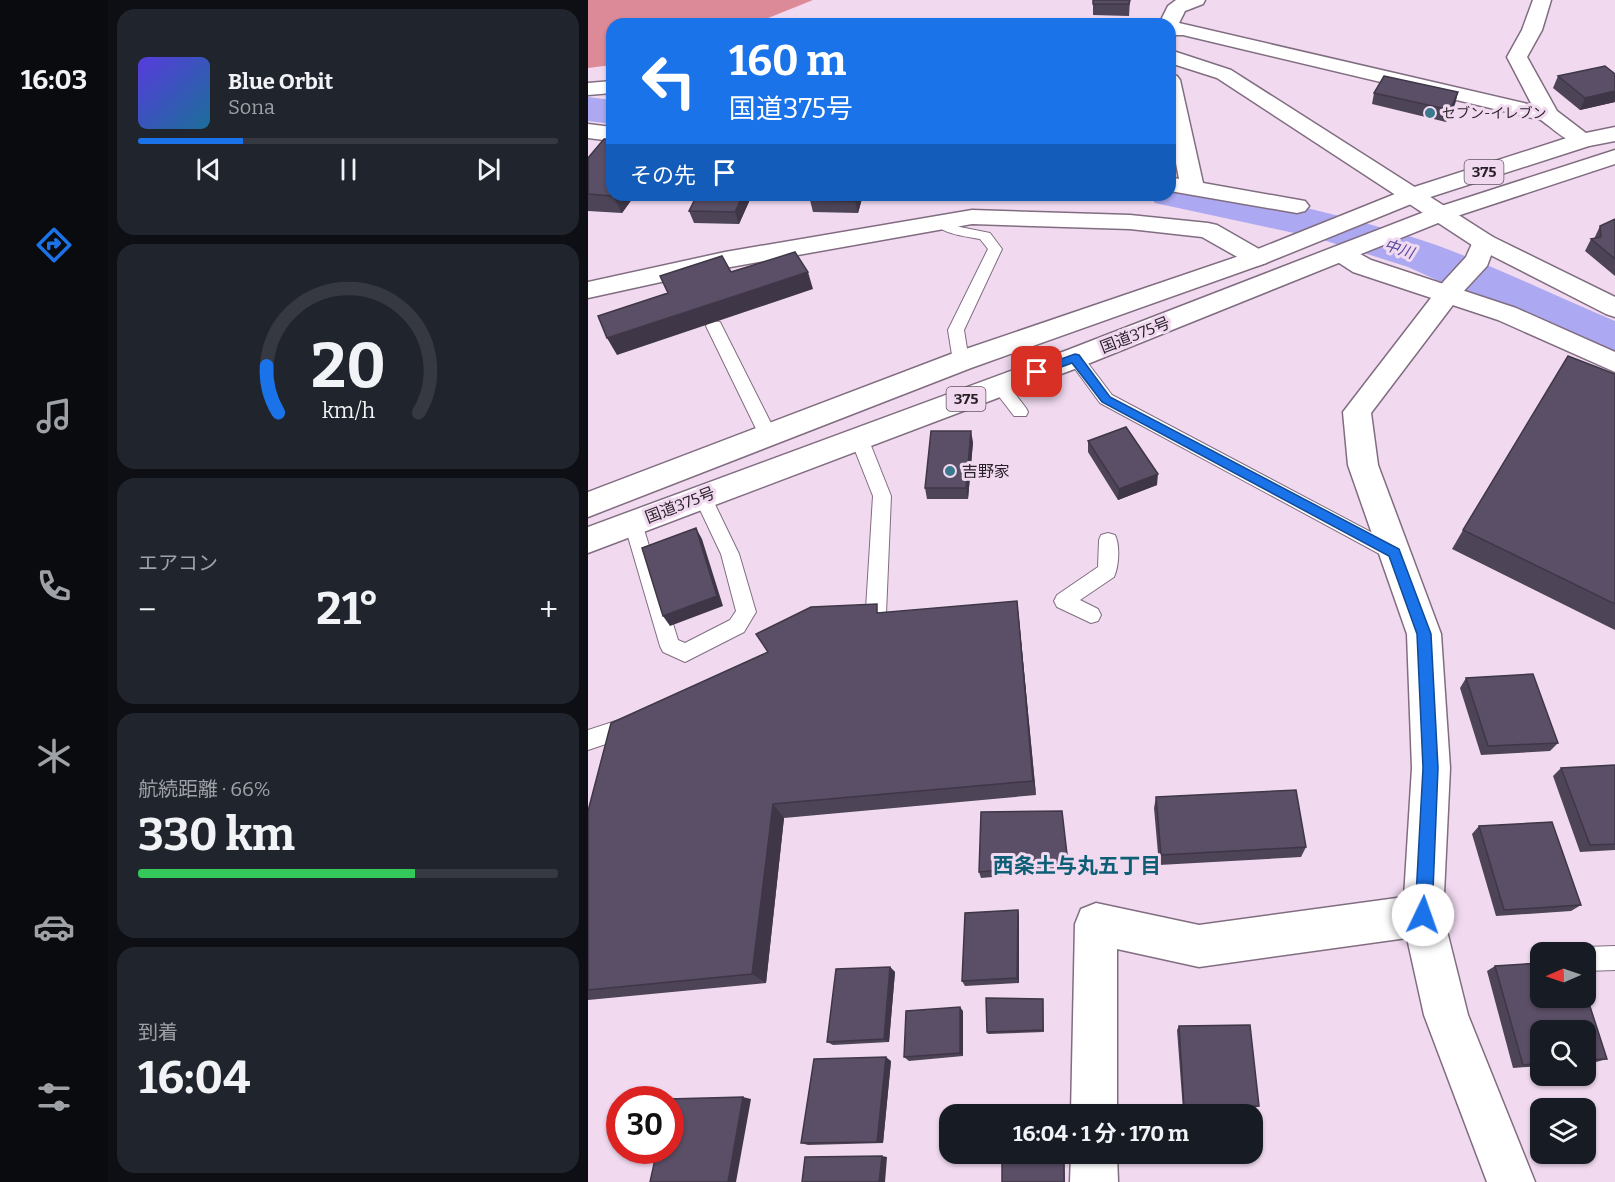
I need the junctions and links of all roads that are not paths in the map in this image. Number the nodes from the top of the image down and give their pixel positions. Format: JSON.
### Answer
{"nodes":[{"id":1,"x":1196,"y":0,"type":"edge"},
{"id":2,"x":1542,"y":0,"type":"edge"},
{"id":3,"x":1171,"y":18,"type":"edge"},
{"id":4,"x":1176,"y":29,"type":"edge"},
{"id":5,"x":1176,"y":58,"type":"edge"},
{"id":6,"x":606,"y":88,"type":"edge"},
{"id":7,"x":588,"y":90,"type":"edge"},
{"id":8,"x":1176,"y":108,"type":"edge"},
{"id":9,"x":1548,"y":115,"type":"junction"},
{"id":10,"x":588,"y":131,"type":"edge"},
{"id":11,"x":606,"y":133,"type":"edge"},
{"id":12,"x":1615,"y":134,"type":"edge"},
{"id":13,"x":1584,"y":140,"type":"junction"},
{"id":14,"x":1615,"y":157,"type":"edge"},
{"id":15,"x":1176,"y":185,"type":"edge"},
{"id":16,"x":1193,"y":189,"type":"junction"},
{"id":17,"x":1413,"y":195,"type":"junction"},
{"id":18,"x":972,"y":206,"type":"edge"},
{"id":19,"x":1297,"y":206,"type":"dead end"},
{"id":20,"x":1440,"y":214,"type":"junction"},
{"id":21,"x":941,"y":223,"type":"junction"},
{"id":22,"x":1481,"y":251,"type":"junction"},
{"id":23,"x":1342,"y":254,"type":"junction"},
{"id":24,"x":1266,"y":255,"type":"junction"},
{"id":25,"x":588,"y":290,"type":"edge"},
{"id":26,"x":1450,"y":291,"type":"junction"},
{"id":27,"x":1615,"y":308,"type":"edge"},
{"id":28,"x":714,"y":326,"type":"edge"},
{"id":29,"x":1075,"y":358,"type":"junction"},
{"id":30,"x":961,"y":361,"type":"junction"},
{"id":31,"x":1615,"y":363,"type":"edge"},
{"id":32,"x":1000,"y":386,"type":"junction"},
{"id":33,"x":1020,"y":412,"type":"dead end"},
{"id":34,"x":769,"y":437,"type":"junction"},
{"id":35,"x":859,"y":438,"type":"junction"},
{"id":36,"x":703,"y":497,"type":"junction"},
{"id":37,"x":588,"y":505,"type":"edge"},
{"id":38,"x":633,"y":523,"type":"junction"},
{"id":39,"x":588,"y":540,"type":"edge"},
{"id":40,"x":1108,"y":540,"type":"dead end"},
{"id":41,"x":1394,"y":553,"type":"junction"},
{"id":42,"x":1091,"y":615,"type":"dead end"},
{"id":43,"x":843,"y":629,"type":"edge"},
{"id":44,"x":649,"y":718,"type":"edge"},
{"id":45,"x":588,"y":740,"type":"edge"},
{"id":46,"x":1423,"y":915,"type":"junction"},
{"id":47,"x":1615,"y":958,"type":"edge"},
{"id":48,"x":1596,"y":959,"type":"edge"},
{"id":49,"x":1094,"y":1104,"type":"edge"},
{"id":50,"x":1094,"y":1164,"type":"edge"},
{"id":51,"x":1094,"y":1182,"type":"edge"},
{"id":52,"x":1511,"y":1182,"type":"edge"}],
"edges":[{"from":1,"to":3,"type":"main road"},
{"from":2,"to":9,"type":"main road"},
{"from":4,"to":9,"type":"main road"},
{"from":5,"to":17,"type":"main road"},
{"from":6,"to":7,"type":"main road"},
{"from":8,"to":16,"type":"main road"},
{"from":9,"to":13,"type":"main road"},
{"from":10,"to":11,"type":"main road"},
{"from":12,"to":13,"type":"main road","name":"国道375号","number":"375"},
{"from":13,"to":17,"type":"main road","name":"国道375号","number":"375"},
{"from":14,"to":20,"type":"main road","name":"国道375号","number":"375"},
{"from":15,"to":16,"type":"main road"},
{"from":16,"to":19,"type":"main road"},
{"from":17,"to":20,"type":"main road"},
{"from":17,"to":24,"type":"main road","name":"国道375号","number":"375"},
{"from":18,"to":21,"type":"main road"},
{"from":18,"to":24,"type":"main road"},
{"from":20,"to":22,"type":"main road"},
{"from":20,"to":23,"type":"main road","name":"国道375号","number":"375"},
{"from":21,"to":25,"type":"main road"},
{"from":21,"to":30,"type":"lane"},
{"from":22,"to":26,"type":"main road"},
{"from":22,"to":27,"type":"main road"},
{"from":23,"to":26,"type":"main road"},
{"from":23,"to":29,"type":"main road","name":"国道375号","number":"375"},
{"from":24,"to":30,"type":"main road","name":"国道375号","number":"375"},
{"from":26,"to":31,"type":"main road"},
{"from":26,"to":41,"type":"main road"},
{"from":28,"to":34,"type":"lane"},
{"from":29,"to":32,"type":"main road","name":"国道375号","number":"375"},
{"from":29,"to":41,"type":"lane"},
{"from":30,"to":34,"type":"main road","name":"国道375号","number":"375"},
{"from":32,"to":33,"type":"lane"},
{"from":32,"to":35,"type":"main road","name":"国道375号","number":"375"},
{"from":34,"to":37,"type":"main road","name":"国道375号","number":"375"},
{"from":35,"to":36,"type":"main road","name":"国道375号","number":"375"},
{"from":35,"to":43,"type":"lane"},
{"from":36,"to":38,"type":"main road","name":"国道375号","number":"375"},
{"from":36,"to":38,"type":"lane"},
{"from":38,"to":39,"type":"main road","name":"国道375号","number":"375"},
{"from":40,"to":42,"type":"lane"},
{"from":41,"to":46,"type":"main road"},
{"from":44,"to":45,"type":"lane"},
{"from":46,"to":49,"type":"main road"},
{"from":46,"to":52,"type":"main road"},
{"from":47,"to":48,"type":"lane"},
{"from":50,"to":51,"type":"main road"}]}
